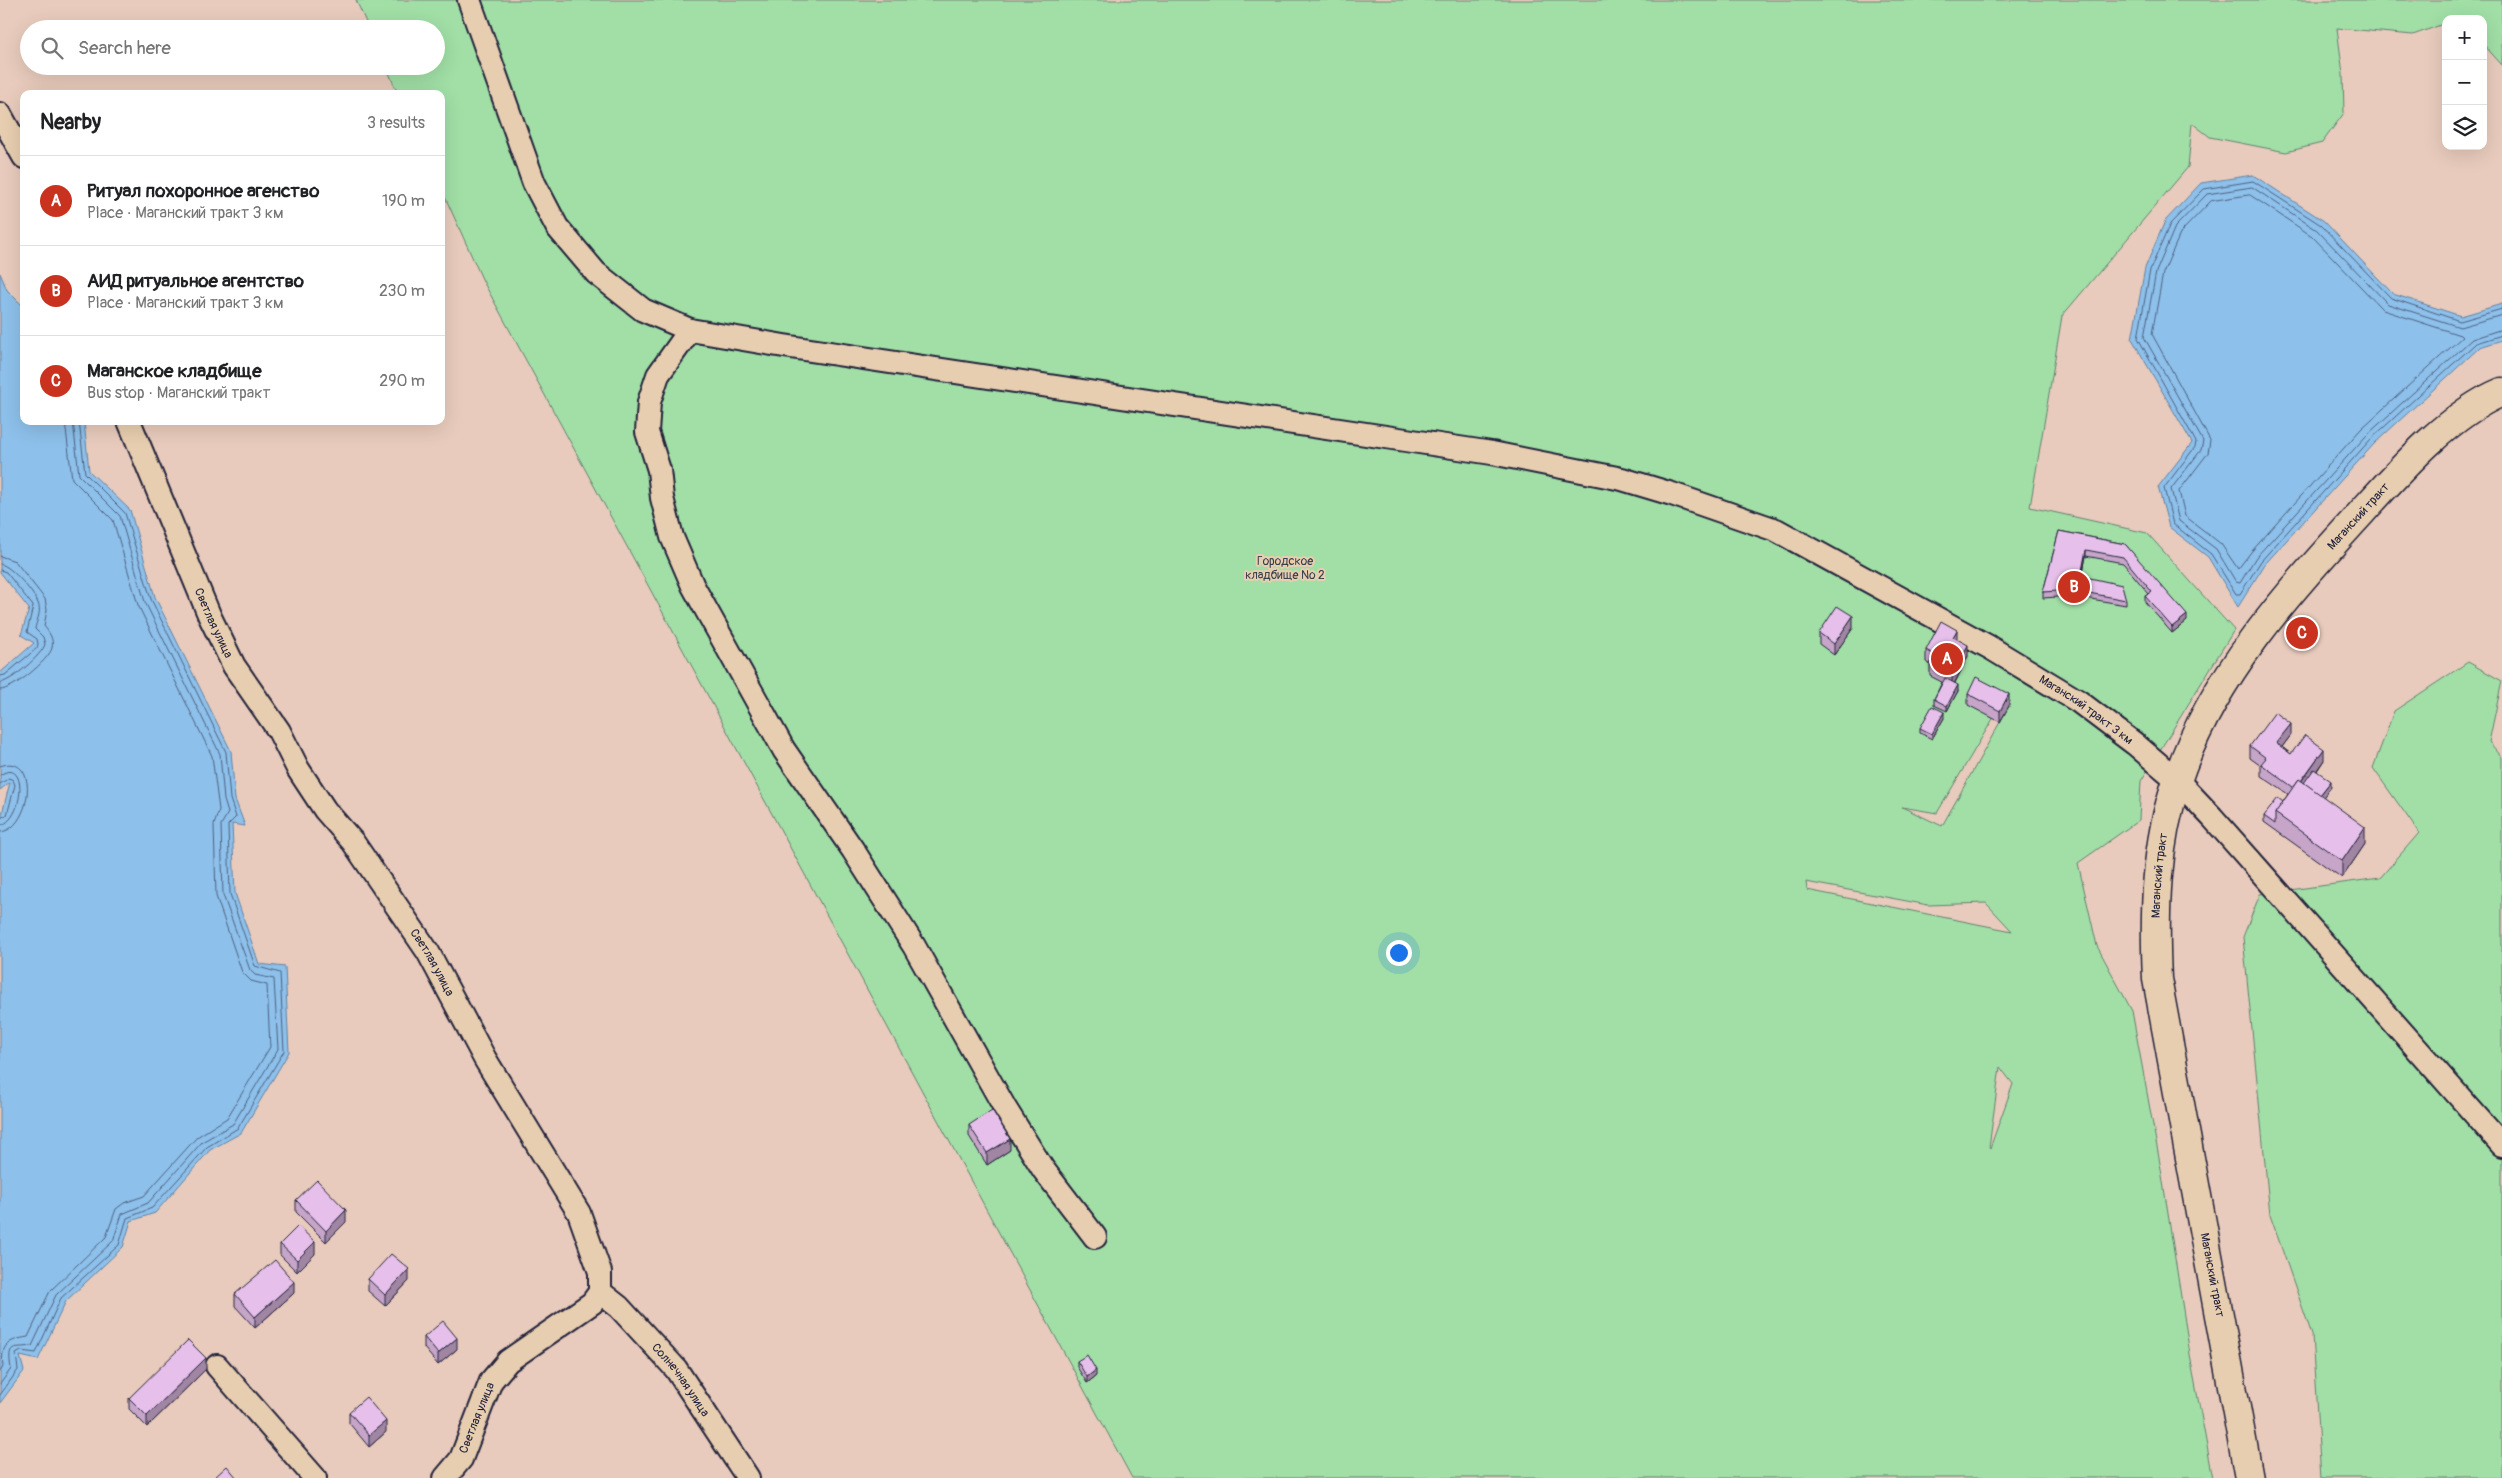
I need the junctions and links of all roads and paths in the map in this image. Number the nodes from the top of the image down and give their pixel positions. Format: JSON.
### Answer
{"nodes":[{"id":1,"x":469,"y":0,"type":"edge"},
{"id":2,"x":0,"y":114,"type":"edge"},
{"id":3,"x":20,"y":150,"type":"edge"},
{"id":4,"x":690,"y":330,"type":"junction"},
{"id":5,"x":2502,"y":392,"type":"edge"},
{"id":6,"x":131,"y":425,"type":"edge"},
{"id":7,"x":2177,"y":780,"type":"junction"},
{"id":8,"x":2502,"y":1145,"type":"edge"},
{"id":9,"x":1095,"y":1238,"type":"dead end"},
{"id":10,"x":600,"y":1292,"type":"junction"},
{"id":11,"x":217,"y":1366,"type":"dead end"},
{"id":12,"x":316,"y":1478,"type":"edge"},
{"id":13,"x":445,"y":1478,"type":"edge"},
{"id":14,"x":748,"y":1478,"type":"edge"},
{"id":15,"x":2249,"y":1478,"type":"edge"}],
"edges":[{"from":1,"to":4,"type":"street","name":"Маганский тракт 3 км"},
{"from":2,"to":3,"type":"street"},
{"from":4,"to":7,"type":"street","name":"Маганский тракт 3 км"},
{"from":4,"to":9,"type":"street"},
{"from":5,"to":7,"type":"main road","name":"Маганский тракт"},
{"from":6,"to":10,"type":"street","name":"Светлая улица"},
{"from":7,"to":8,"type":"street","name":"Маганский тракт 3 км"},
{"from":7,"to":15,"type":"main road","name":"Маганский тракт"},
{"from":10,"to":13,"type":"street","name":"Светлая улица"},
{"from":10,"to":14,"type":"street","name":"Солнечная улица"},
{"from":11,"to":12,"type":"street"}]}
